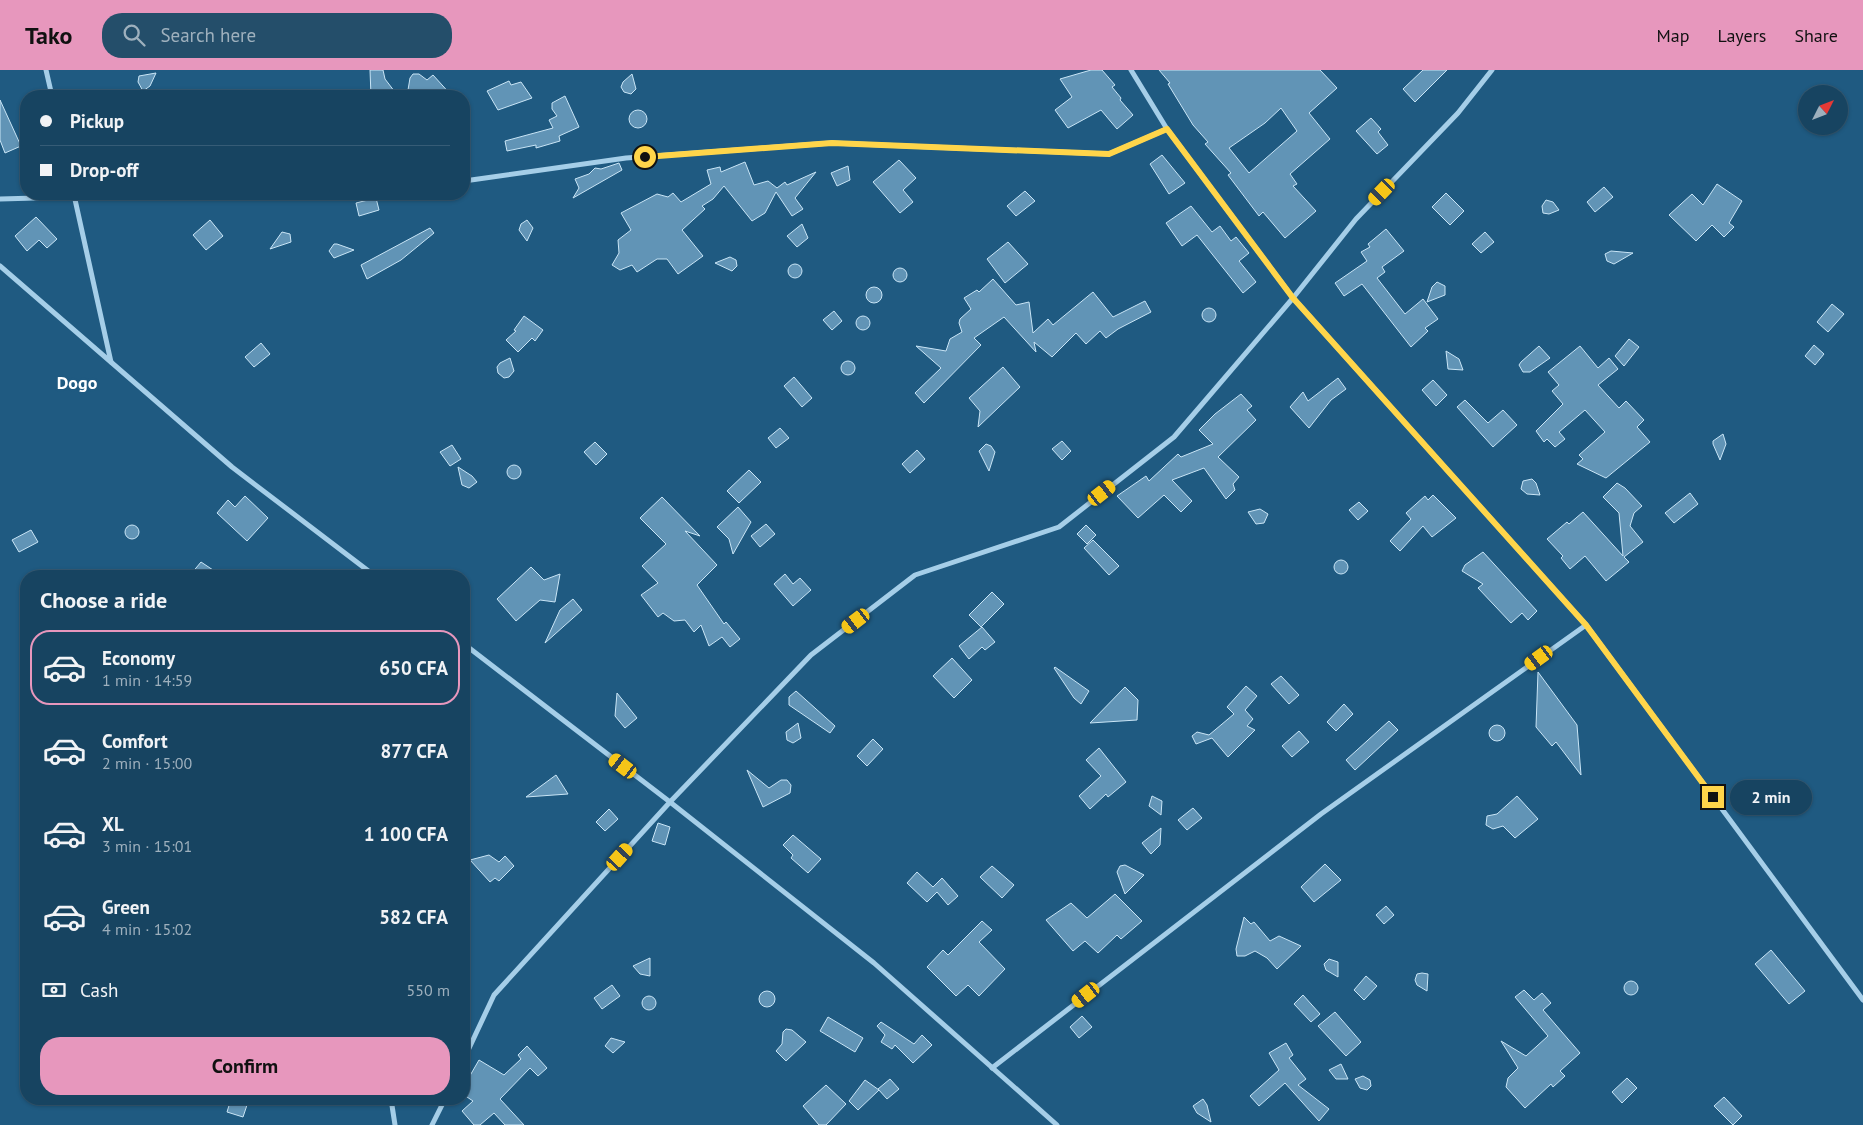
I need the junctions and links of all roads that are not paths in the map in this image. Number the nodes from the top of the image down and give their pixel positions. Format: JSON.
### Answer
{"nodes":[{"id":1,"x":46,"y":70,"type":"edge"},
{"id":2,"x":1131,"y":70,"type":"edge"},
{"id":3,"x":1492,"y":70,"type":"edge"},
{"id":4,"x":51,"y":90,"type":"edge"},
{"id":5,"x":1167,"y":129,"type":"junction"},
{"id":6,"x":470,"y":180,"type":"edge"},
{"id":7,"x":20,"y":198,"type":"edge"},
{"id":8,"x":0,"y":199,"type":"edge"},
{"id":9,"x":75,"y":200,"type":"edge"},
{"id":10,"x":0,"y":266,"type":"edge"},
{"id":11,"x":1293,"y":298,"type":"junction"},
{"id":12,"x":111,"y":363,"type":"junction"},
{"id":13,"x":367,"y":570,"type":"edge"},
{"id":14,"x":1586,"y":625,"type":"junction"},
{"id":15,"x":470,"y":649,"type":"edge"},
{"id":16,"x":670,"y":802,"type":"junction"},
{"id":17,"x":1863,"y":1000,"type":"edge"},
{"id":18,"x":470,"y":1046,"type":"edge"},
{"id":19,"x":992,"y":1068,"type":"junction"},
{"id":20,"x":392,"y":1105,"type":"edge"},
{"id":21,"x":442,"y":1105,"type":"edge"},
{"id":22,"x":395,"y":1125,"type":"edge"},
{"id":23,"x":432,"y":1125,"type":"edge"},
{"id":24,"x":1057,"y":1125,"type":"edge"}],
"edges":[{"from":1,"to":4,"type":"street"},
{"from":2,"to":5,"type":"street"},
{"from":3,"to":11,"type":"street"},
{"from":5,"to":6,"type":"street"},
{"from":5,"to":11,"type":"street"},
{"from":7,"to":8,"type":"street"},
{"from":9,"to":12,"type":"street"},
{"from":10,"to":12,"type":"street"},
{"from":11,"to":14,"type":"street"},
{"from":11,"to":16,"type":"street"},
{"from":12,"to":13,"type":"street"},
{"from":14,"to":17,"type":"street"},
{"from":14,"to":19,"type":"street"},
{"from":15,"to":16,"type":"street"},
{"from":16,"to":18,"type":"street"},
{"from":16,"to":19,"type":"street"},
{"from":19,"to":24,"type":"street"},
{"from":20,"to":22,"type":"street"},
{"from":21,"to":23,"type":"street"}]}
